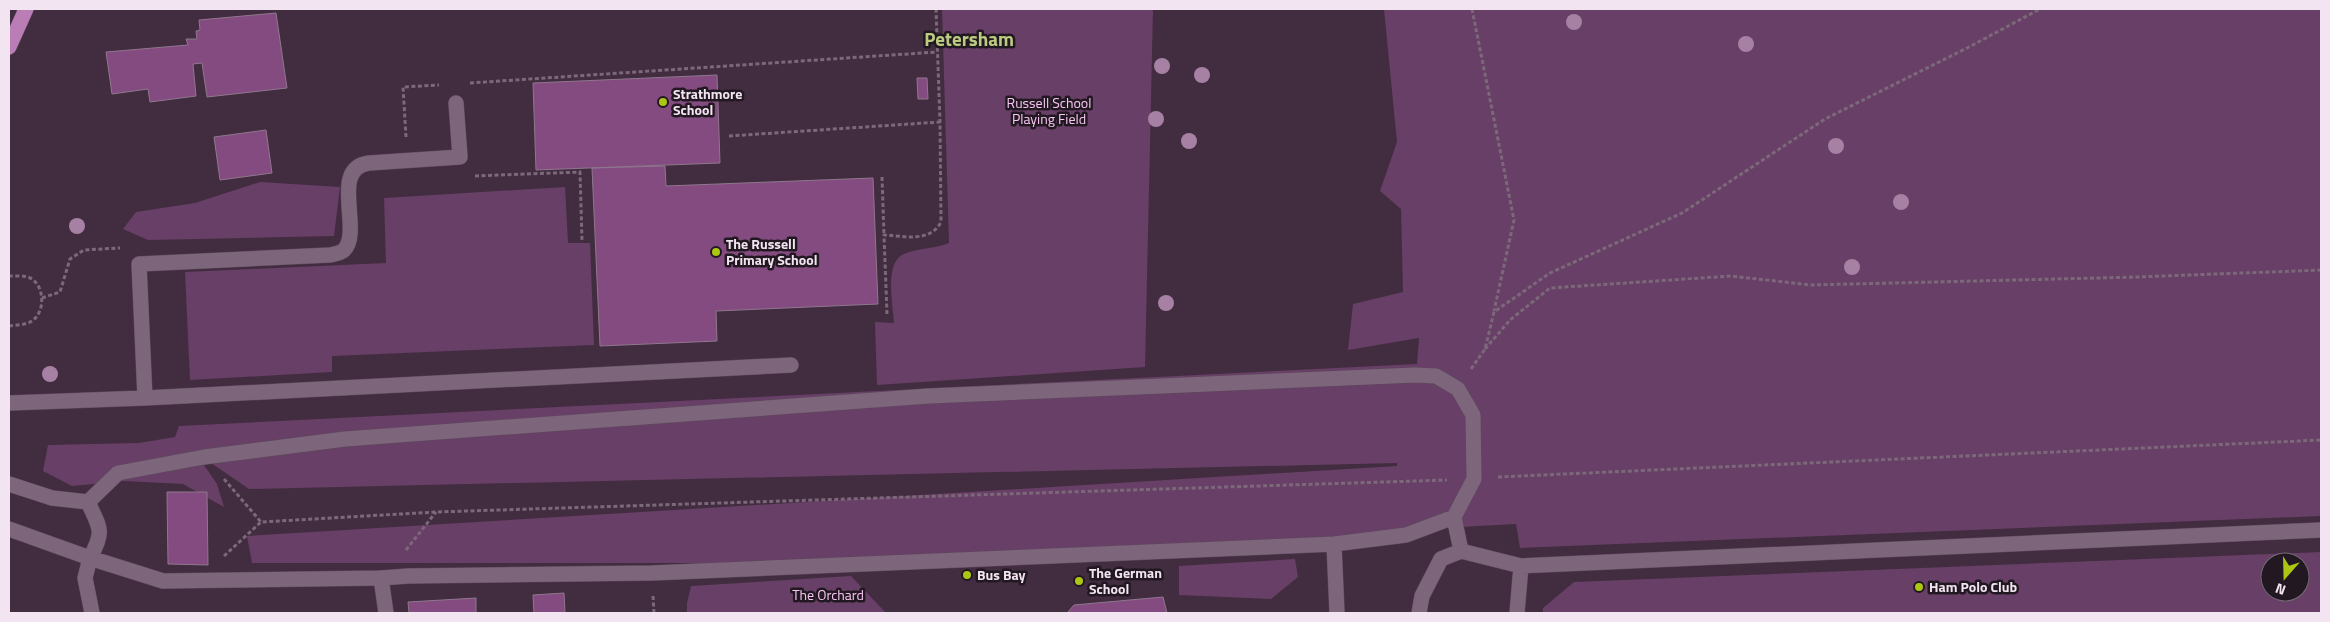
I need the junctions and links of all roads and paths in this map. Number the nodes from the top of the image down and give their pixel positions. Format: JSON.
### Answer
{"nodes":[{"id":1,"x":26,"y":9,"type":"edge"},
{"id":2,"x":936,"y":9,"type":"edge"},
{"id":3,"x":1472,"y":9,"type":"edge"},
{"id":4,"x":2040,"y":9,"type":"edge"},
{"id":5,"x":9,"y":47,"type":"edge"},
{"id":6,"x":937,"y":52,"type":"junction"},
{"id":7,"x":462,"y":83,"type":"dead end"},
{"id":8,"x":442,"y":84,"type":"dead end"},
{"id":9,"x":456,"y":103,"type":"dead end"},
{"id":10,"x":940,"y":122,"type":"junction"},
{"id":11,"x":729,"y":136,"type":"dead end"},
{"id":12,"x":406,"y":141,"type":"dead end"},
{"id":13,"x":465,"y":177,"type":"dead end"},
{"id":14,"x":882,"y":177,"type":"dead end"},
{"id":15,"x":884,"y":236,"type":"junction"},
{"id":16,"x":582,"y":240,"type":"dead end"},
{"id":17,"x":2321,"y":270,"type":"edge"},
{"id":18,"x":9,"y":276,"type":"edge"},
{"id":19,"x":1494,"y":312,"type":"junction"},
{"id":20,"x":887,"y":314,"type":"dead end"},
{"id":21,"x":9,"y":326,"type":"edge"},
{"id":22,"x":1485,"y":348,"type":"junction"},
{"id":23,"x":791,"y":365,"type":"dead end"},
{"id":24,"x":1458,"y":388,"type":"junction"},
{"id":25,"x":145,"y":398,"type":"junction"},
{"id":26,"x":9,"y":403,"type":"edge"},
{"id":27,"x":2321,"y":440,"type":"edge"},
{"id":28,"x":204,"y":457,"type":"junction"},
{"id":29,"x":1474,"y":479,"type":"junction"},
{"id":30,"x":9,"y":484,"type":"edge"},
{"id":31,"x":88,"y":502,"type":"junction"},
{"id":32,"x":436,"y":512,"type":"junction"},
{"id":33,"x":1454,"y":517,"type":"junction"},
{"id":34,"x":262,"y":522,"type":"junction"},
{"id":35,"x":9,"y":529,"type":"edge"},
{"id":36,"x":2321,"y":530,"type":"edge"},
{"id":37,"x":1334,"y":544,"type":"junction"},
{"id":38,"x":1461,"y":551,"type":"junction"},
{"id":39,"x":90,"y":558,"type":"junction"},
{"id":40,"x":1521,"y":566,"type":"junction"},
{"id":41,"x":381,"y":578,"type":"junction"},
{"id":42,"x":198,"y":579,"type":"junction"},
{"id":43,"x":92,"y":613,"type":"edge"},
{"id":44,"x":386,"y":613,"type":"edge"},
{"id":45,"x":1337,"y":613,"type":"edge"},
{"id":46,"x":1419,"y":613,"type":"edge"},
{"id":47,"x":1517,"y":613,"type":"edge"}],
"edges":[{"from":1,"to":5,"type":"main road"},
{"from":2,"to":6,"type":"path"},
{"from":3,"to":19,"type":"path"},
{"from":4,"to":19,"type":"path"},
{"from":6,"to":7,"type":"path"},
{"from":6,"to":10,"type":"path"},
{"from":8,"to":12,"type":"path"},
{"from":9,"to":25,"type":"street"},
{"from":10,"to":11,"type":"path"},
{"from":10,"to":15,"type":"path"},
{"from":13,"to":16,"type":"path"},
{"from":14,"to":15,"type":"path"},
{"from":15,"to":20,"type":"path"},
{"from":17,"to":22,"type":"path"},
{"from":18,"to":21,"type":"path"},
{"from":19,"to":22,"type":"path"},
{"from":22,"to":24,"type":"path"},
{"from":23,"to":25,"type":"street"},
{"from":24,"to":28,"type":"street"},
{"from":24,"to":29,"type":"street"},
{"from":25,"to":26,"type":"street"},
{"from":27,"to":29,"type":"path"},
{"from":28,"to":31,"type":"street"},
{"from":28,"to":34,"type":"path"},
{"from":29,"to":32,"type":"path"},
{"from":29,"to":33,"type":"street"},
{"from":30,"to":31,"type":"street"},
{"from":31,"to":39,"type":"street"},
{"from":32,"to":34,"type":"path"},
{"from":32,"to":41,"type":"path"},
{"from":33,"to":37,"type":"street"},
{"from":33,"to":38,"type":"street"},
{"from":34,"to":42,"type":"path"},
{"from":35,"to":39,"type":"street"},
{"from":36,"to":40,"type":"street"},
{"from":37,"to":41,"type":"street"},
{"from":37,"to":45,"type":"street"},
{"from":38,"to":40,"type":"street"},
{"from":38,"to":46,"type":"street"},
{"from":39,"to":42,"type":"street"},
{"from":39,"to":43,"type":"street"},
{"from":40,"to":47,"type":"street"},
{"from":41,"to":42,"type":"street"},
{"from":41,"to":44,"type":"street"}]}
